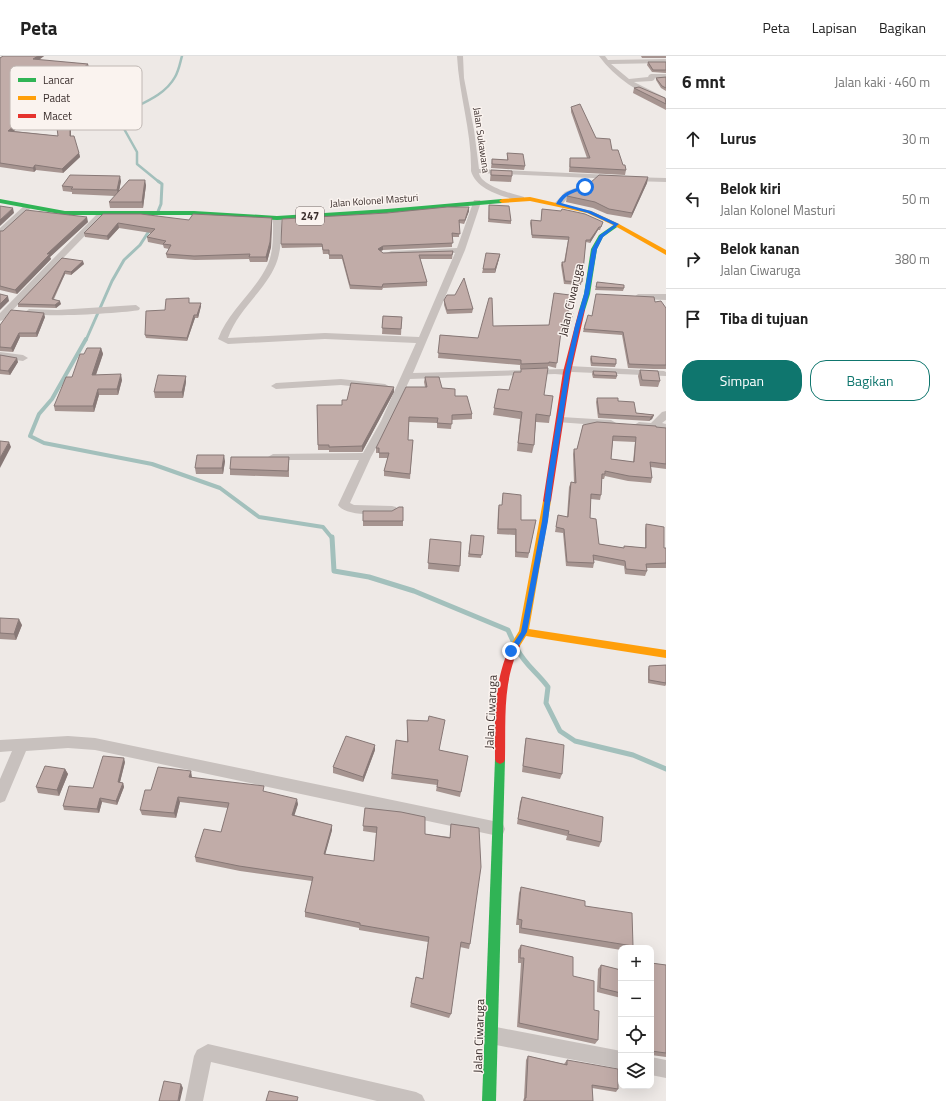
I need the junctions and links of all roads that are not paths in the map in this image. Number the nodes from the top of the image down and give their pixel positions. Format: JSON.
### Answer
{"nodes":[{"id":1,"x":460,"y":56,"type":"edge"},
{"id":2,"x":602,"y":56,"type":"edge"},
{"id":3,"x":666,"y":61,"type":"edge"},
{"id":4,"x":606,"y":62,"type":"junction"},
{"id":5,"x":666,"y":76,"type":"edge"},
{"id":6,"x":626,"y":81,"type":"junction"},
{"id":7,"x":666,"y":100,"type":"edge"},
{"id":8,"x":475,"y":171,"type":"junction"},
{"id":9,"x":595,"y":177,"type":"junction"},
{"id":10,"x":666,"y":180,"type":"edge"},
{"id":11,"x":521,"y":199,"type":"junction"},
{"id":12,"x":0,"y":201,"type":"edge"},
{"id":13,"x":477,"y":202,"type":"junction"},
{"id":14,"x":558,"y":204,"type":"junction"},
{"id":15,"x":28,"y":208,"type":"junction"},
{"id":16,"x":102,"y":214,"type":"junction"},
{"id":17,"x":277,"y":218,"type":"junction"},
{"id":18,"x":616,"y":224,"type":"junction"},
{"id":19,"x":0,"y":232,"type":"edge"},
{"id":20,"x":461,"y":250,"type":"junction"},
{"id":21,"x":383,"y":253,"type":"edge"},
{"id":22,"x":666,"y":253,"type":"edge"},
{"id":23,"x":6,"y":296,"type":"edge"},
{"id":24,"x":626,"y":296,"type":"edge"},
{"id":25,"x":666,"y":297,"type":"edge"},
{"id":26,"x":18,"y":299,"type":"junction"},
{"id":27,"x":136,"y":308,"type":"dead end"},
{"id":28,"x":2,"y":315,"type":"edge"},
{"id":29,"x":422,"y":340,"type":"junction"},
{"id":30,"x":0,"y":355,"type":"edge"},
{"id":31,"x":23,"y":358,"type":"dead end"},
{"id":32,"x":568,"y":370,"type":"junction"},
{"id":33,"x":664,"y":374,"type":"dead end"},
{"id":34,"x":408,"y":376,"type":"junction"},
{"id":35,"x":276,"y":386,"type":"dead end"},
{"id":36,"x":402,"y":389,"type":"junction"},
{"id":37,"x":666,"y":414,"type":"edge"},
{"id":38,"x":560,"y":420,"type":"junction"},
{"id":39,"x":653,"y":426,"type":"junction"},
{"id":40,"x":666,"y":427,"type":"edge"},
{"id":41,"x":366,"y":456,"type":"junction"},
{"id":42,"x":259,"y":458,"type":"edge"},
{"id":43,"x":392,"y":510,"type":"edge"},
{"id":44,"x":524,"y":632,"type":"junction"},
{"id":45,"x":666,"y":654,"type":"edge"},
{"id":46,"x":22,"y":744,"type":"junction"},
{"id":47,"x":0,"y":746,"type":"edge"},
{"id":48,"x":0,"y":796,"type":"edge"},
{"id":49,"x":498,"y":829,"type":"junction"},
{"id":50,"x":491,"y":1035,"type":"junction"},
{"id":51,"x":618,"y":1059,"type":"edge"},
{"id":52,"x":654,"y":1067,"type":"edge"},
{"id":53,"x":666,"y":1069,"type":"edge"},
{"id":54,"x":194,"y":1101,"type":"edge"},
{"id":55,"x":416,"y":1101,"type":"edge"},
{"id":56,"x":489,"y":1101,"type":"edge"}],
"edges":[{"from":1,"to":8,"type":"street","name":"Jalan Sukawana"},
{"from":2,"to":4,"type":"street"},
{"from":3,"to":4,"type":"street"},
{"from":4,"to":6,"type":"street"},
{"from":5,"to":6,"type":"street"},
{"from":6,"to":7,"type":"street"},
{"from":8,"to":9,"type":"street"},
{"from":8,"to":11,"type":"street","name":"Jalan Sukawana"},
{"from":9,"to":10,"type":"street"},
{"from":9,"to":14,"type":"street"},
{"from":11,"to":13,"type":"street","name":"Jalan Kolonel Masturi","number":"247"},
{"from":11,"to":14,"type":"street","name":"Jalan Kolonel Masturi","number":"247"},
{"from":12,"to":15,"type":"street","name":"Jalan Kolonel Masturi","number":"247"},
{"from":13,"to":17,"type":"street","name":"Jalan Kolonel Masturi","number":"247"},
{"from":13,"to":20,"type":"street"},
{"from":14,"to":18,"type":"street","name":"Jalan Kolonel Masturi","number":"247"},
{"from":15,"to":16,"type":"street","name":"Jalan Kolonel Masturi","number":"247"},
{"from":15,"to":19,"type":"street"},
{"from":16,"to":17,"type":"street","name":"Jalan Kolonel Masturi","number":"247"},
{"from":16,"to":26,"type":"street"},
{"from":17,"to":29,"type":"street"},
{"from":18,"to":22,"type":"street","name":"Jalan Kolonel Masturi","number":"247"},
{"from":18,"to":32,"type":"street","name":"Jalan Ciwaruga"},
{"from":20,"to":21,"type":"street"},
{"from":20,"to":29,"type":"street"},
{"from":23,"to":26,"type":"street"},
{"from":24,"to":25,"type":"street"},
{"from":26,"to":28,"type":"street"},
{"from":27,"to":28,"type":"street"},
{"from":29,"to":34,"type":"street"},
{"from":30,"to":31,"type":"street"},
{"from":32,"to":33,"type":"street"},
{"from":32,"to":34,"type":"street"},
{"from":32,"to":38,"type":"street","name":"Jalan Ciwaruga"},
{"from":34,"to":36,"type":"street"},
{"from":35,"to":36,"type":"street"},
{"from":36,"to":41,"type":"street"},
{"from":37,"to":39,"type":"street"},
{"from":38,"to":39,"type":"street"},
{"from":38,"to":44,"type":"street","name":"Jalan Ciwaruga"},
{"from":39,"to":40,"type":"street"},
{"from":41,"to":42,"type":"street"},
{"from":41,"to":43,"type":"street"},
{"from":44,"to":45,"type":"street"},
{"from":44,"to":49,"type":"street","name":"Jalan Ciwaruga"},
{"from":46,"to":47,"type":"street"},
{"from":46,"to":48,"type":"street"},
{"from":46,"to":49,"type":"street"},
{"from":49,"to":50,"type":"street","name":"Jalan Ciwaruga"},
{"from":50,"to":51,"type":"street"},
{"from":50,"to":56,"type":"street","name":"Jalan Ciwaruga"},
{"from":52,"to":53,"type":"street"},
{"from":54,"to":55,"type":"street"}]}
